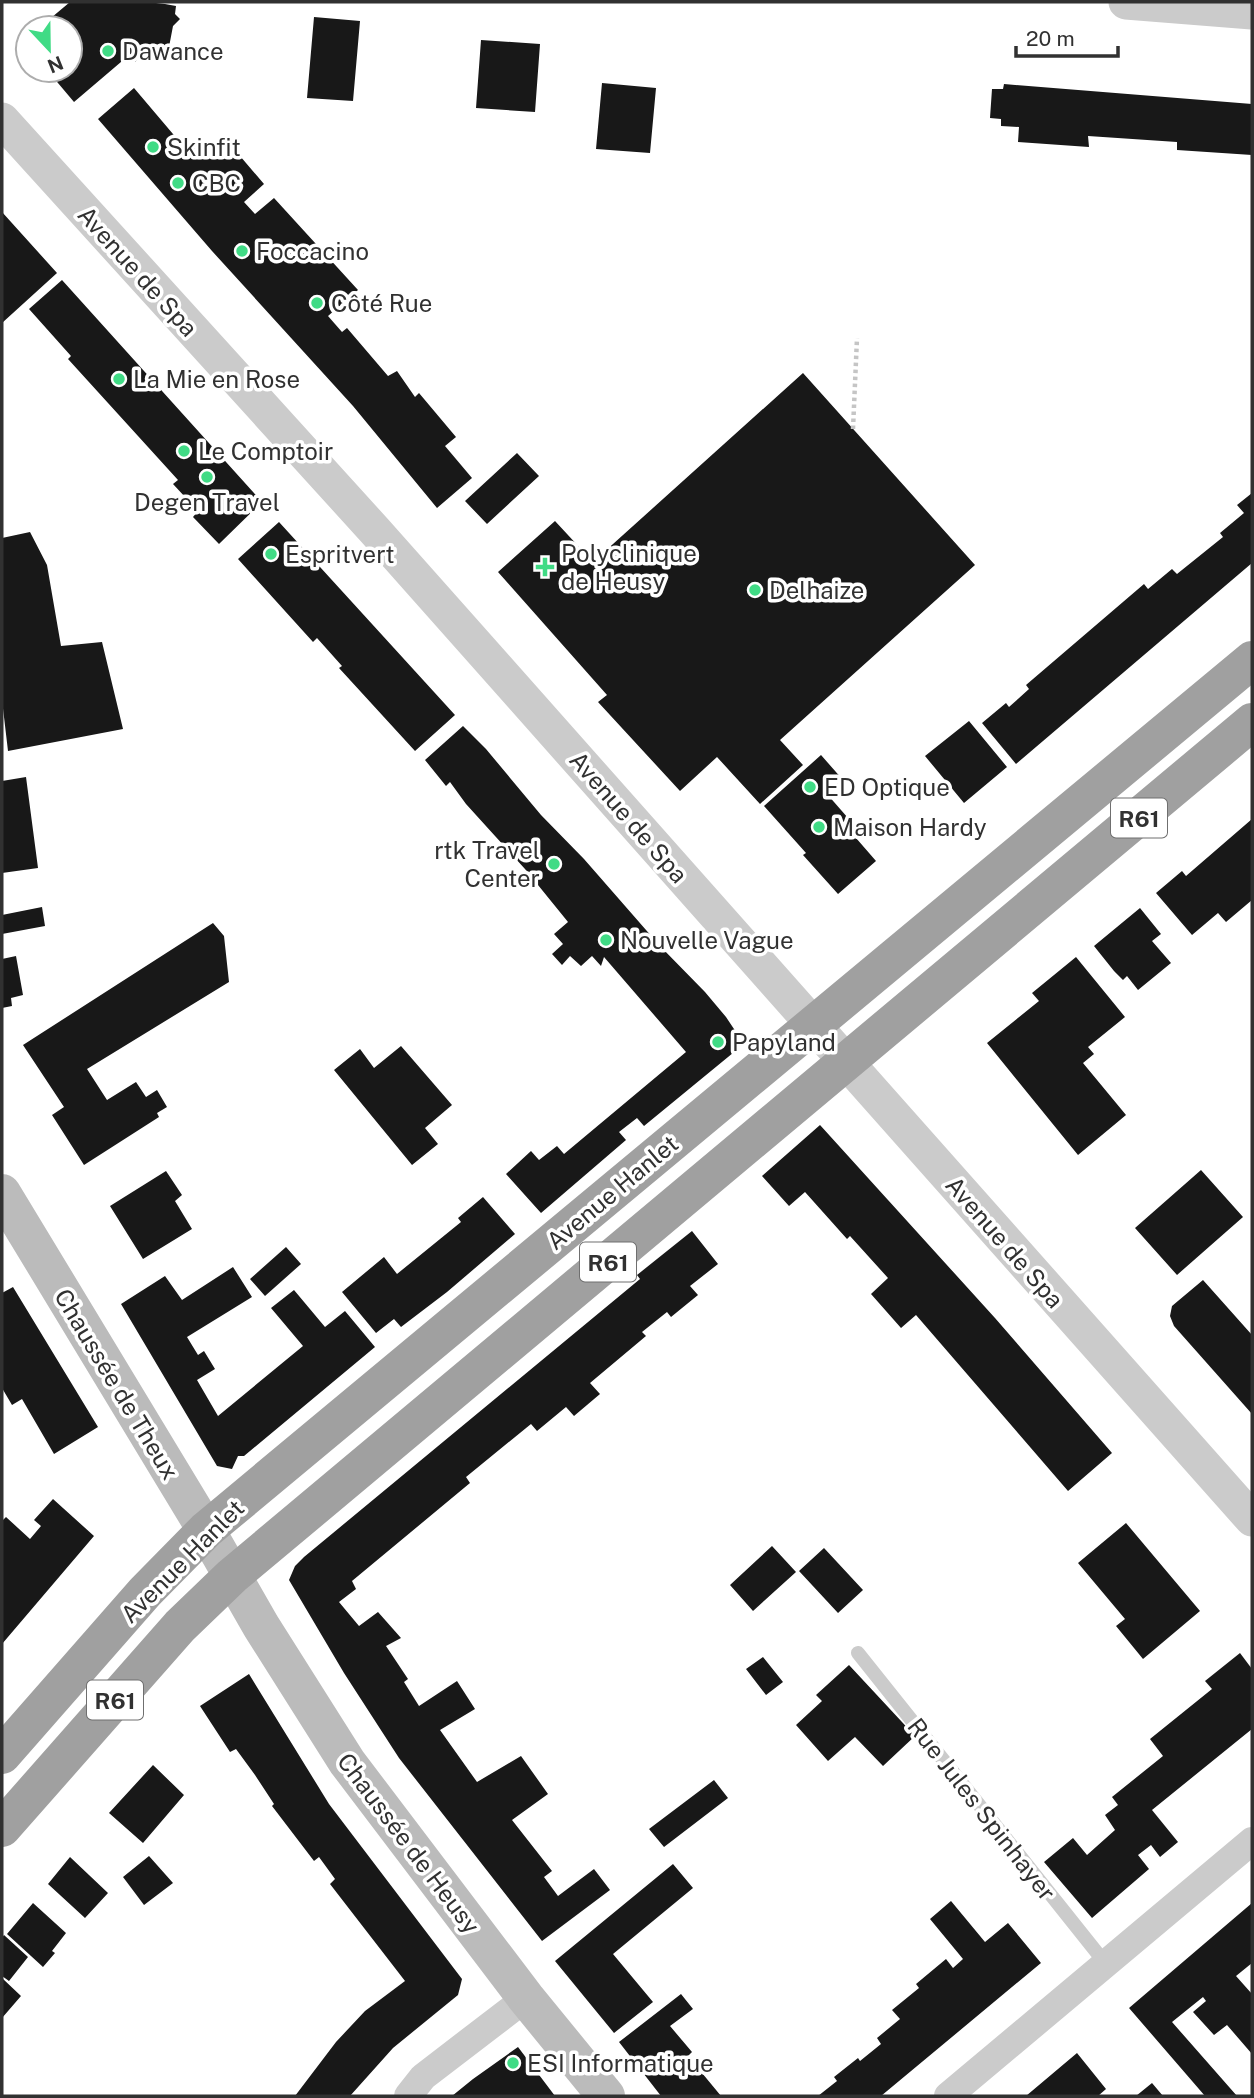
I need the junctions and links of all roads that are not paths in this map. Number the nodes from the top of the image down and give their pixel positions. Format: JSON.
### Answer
{"nodes":[{"id":1,"x":1126,"y":2,"type":"edge"},
{"id":2,"x":1252,"y":12,"type":"edge"},
{"id":3,"x":2,"y":120,"type":"edge"},
{"id":4,"x":1252,"y":660,"type":"edge"},
{"id":5,"x":1252,"y":722,"type":"edge"},
{"id":6,"x":813,"y":1024,"type":"junction"},
{"id":7,"x":848,"y":1063,"type":"junction"},
{"id":8,"x":2,"y":1193,"type":"edge"},
{"id":9,"x":1252,"y":1519,"type":"edge"},
{"id":10,"x":206,"y":1530,"type":"junction"},
{"id":11,"x":232,"y":1576,"type":"junction"},
{"id":12,"x":858,"y":1653,"type":"dead end"},
{"id":13,"x":2,"y":1755,"type":"edge"},
{"id":14,"x":2,"y":1828,"type":"edge"},
{"id":15,"x":1252,"y":1841,"type":"edge"},
{"id":16,"x":1105,"y":1964,"type":"junction"},
{"id":17,"x":526,"y":1998,"type":"junction"},
{"id":18,"x":408,"y":2096,"type":"edge"},
{"id":19,"x":606,"y":2096,"type":"edge"},
{"id":20,"x":948,"y":2096,"type":"edge"}],
"edges":[{"from":1,"to":2,"type":"street"},
{"from":3,"to":6,"type":"street","name":"Avenue de Spa"},
{"from":4,"to":6,"type":"highway","name":"Avenue Hanlet","number":"R61"},
{"from":5,"to":7,"type":"highway","name":"Avenue Hanlet","number":"R61"},
{"from":6,"to":7,"type":"street","name":"Avenue de Spa"},
{"from":6,"to":10,"type":"highway","name":"Avenue Hanlet","number":"R61"},
{"from":7,"to":9,"type":"street","name":"Avenue de Spa"},
{"from":7,"to":11,"type":"highway","name":"Avenue Hanlet","number":"R61"},
{"from":8,"to":10,"type":"main road","name":"Chaussée de Theux"},
{"from":10,"to":11,"type":"main road","name":"Chaussée de Theux"},
{"from":10,"to":13,"type":"highway","name":"Avenue Hanlet","number":"R61"},
{"from":11,"to":14,"type":"highway","number":"R61"},
{"from":11,"to":17,"type":"main road","name":"Chaussée de Heusy"},
{"from":12,"to":16,"type":"lane","name":"Rue Jules Spinhayer"},
{"from":15,"to":16,"type":"street"},
{"from":16,"to":20,"type":"street"},
{"from":17,"to":18,"type":"street"},
{"from":17,"to":19,"type":"main road","name":"Chaussée de Heusy"}]}
